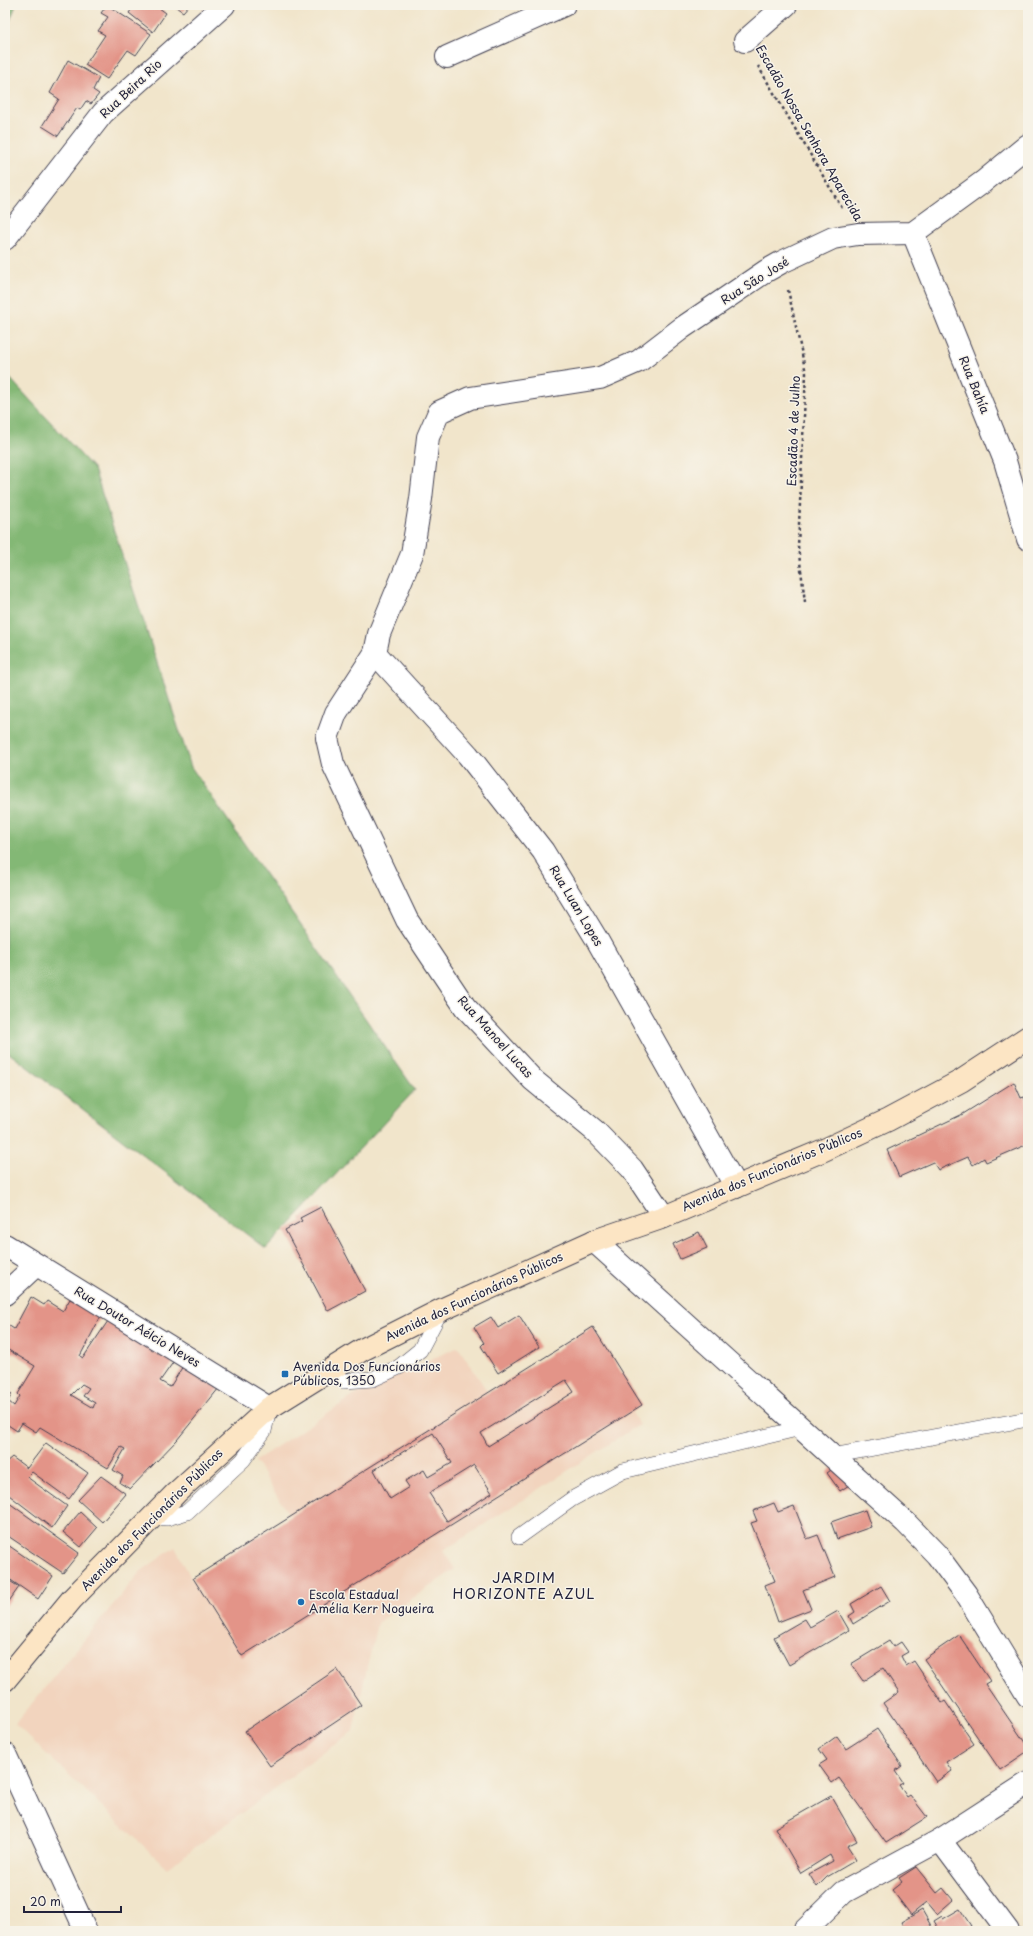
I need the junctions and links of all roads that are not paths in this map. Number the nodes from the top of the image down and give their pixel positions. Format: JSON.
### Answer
{"nodes":[{"id":1,"x":224,"y":5,"type":"edge"},
{"id":2,"x":564,"y":5,"type":"edge"},
{"id":3,"x":786,"y":5,"type":"edge"},
{"id":4,"x":745,"y":41,"type":"road end"},
{"id":5,"x":447,"y":57,"type":"dead end"},
{"id":6,"x":1028,"y":145,"type":"edge"},
{"id":7,"x":913,"y":233,"type":"junction"},
{"id":8,"x":5,"y":239,"type":"edge"},
{"id":9,"x":1028,"y":539,"type":"edge"},
{"id":10,"x":375,"y":653,"type":"junction"},
{"id":11,"x":1028,"y":1037,"type":"edge"},
{"id":12,"x":736,"y":1187,"type":"junction"},
{"id":13,"x":664,"y":1217,"type":"junction"},
{"id":14,"x":594,"y":1242,"type":"junction"},
{"id":15,"x":5,"y":1245,"type":"edge"},
{"id":16,"x":36,"y":1265,"type":"junction"},
{"id":17,"x":5,"y":1294,"type":"edge"},
{"id":18,"x":441,"y":1310,"type":"junction"},
{"id":19,"x":325,"y":1373,"type":"junction"},
{"id":20,"x":270,"y":1408,"type":"junction"},
{"id":21,"x":1028,"y":1419,"type":"edge"},
{"id":22,"x":801,"y":1428,"type":"junction"},
{"id":23,"x":832,"y":1456,"type":"junction"},
{"id":24,"x":519,"y":1537,"type":"dead end"},
{"id":25,"x":5,"y":1680,"type":"edge"},
{"id":26,"x":1028,"y":1696,"type":"edge"},
{"id":27,"x":5,"y":1754,"type":"edge"},
{"id":28,"x":1028,"y":1783,"type":"edge"},
{"id":29,"x":940,"y":1840,"type":"junction"},
{"id":30,"x":86,"y":1931,"type":"edge"},
{"id":31,"x":804,"y":1931,"type":"edge"},
{"id":32,"x":1008,"y":1931,"type":"edge"}],
"edges":[{"from":1,"to":8,"type":"street","name":"Rua Beira Rio"},
{"from":2,"to":5,"type":"street"},
{"from":3,"to":4,"type":"street"},
{"from":6,"to":7,"type":"street"},
{"from":7,"to":9,"type":"street","name":"Rua Bahía"},
{"from":7,"to":10,"type":"street","name":"Rua São José"},
{"from":10,"to":12,"type":"street","name":"Rua Luan Lopes"},
{"from":10,"to":13,"type":"street","name":"Rua Manoel Lucas"},
{"from":11,"to":12,"type":"street","name":"Avenida dos Funcionários Públicos"},
{"from":12,"to":13,"type":"street","name":"Avenida dos Funcionários Públicos"},
{"from":13,"to":14,"type":"street","name":"Avenida dos Funcionários Públicos"},
{"from":14,"to":18,"type":"street","name":"Avenida dos Funcionários Públicos"},
{"from":14,"to":22,"type":"street"},
{"from":15,"to":16,"type":"street","name":"Rua Doutor Aélcio Neves"},
{"from":16,"to":17,"type":"street"},
{"from":16,"to":20,"type":"street","name":"Rua Doutor Aélcio Neves"},
{"from":18,"to":19,"type":"street","name":"Avenida dos Funcionários Públicos"},
{"from":18,"to":19,"type":"lane"},
{"from":19,"to":20,"type":"street","name":"Avenida dos Funcionários Públicos"},
{"from":20,"to":25,"type":"street","name":"Avenida dos Funcionários Públicos"},
{"from":21,"to":23,"type":"lane"},
{"from":22,"to":23,"type":"street"},
{"from":22,"to":24,"type":"lane"},
{"from":23,"to":26,"type":"street"},
{"from":27,"to":30,"type":"street"},
{"from":28,"to":29,"type":"street"},
{"from":29,"to":31,"type":"street"},
{"from":29,"to":32,"type":"street"}]}
